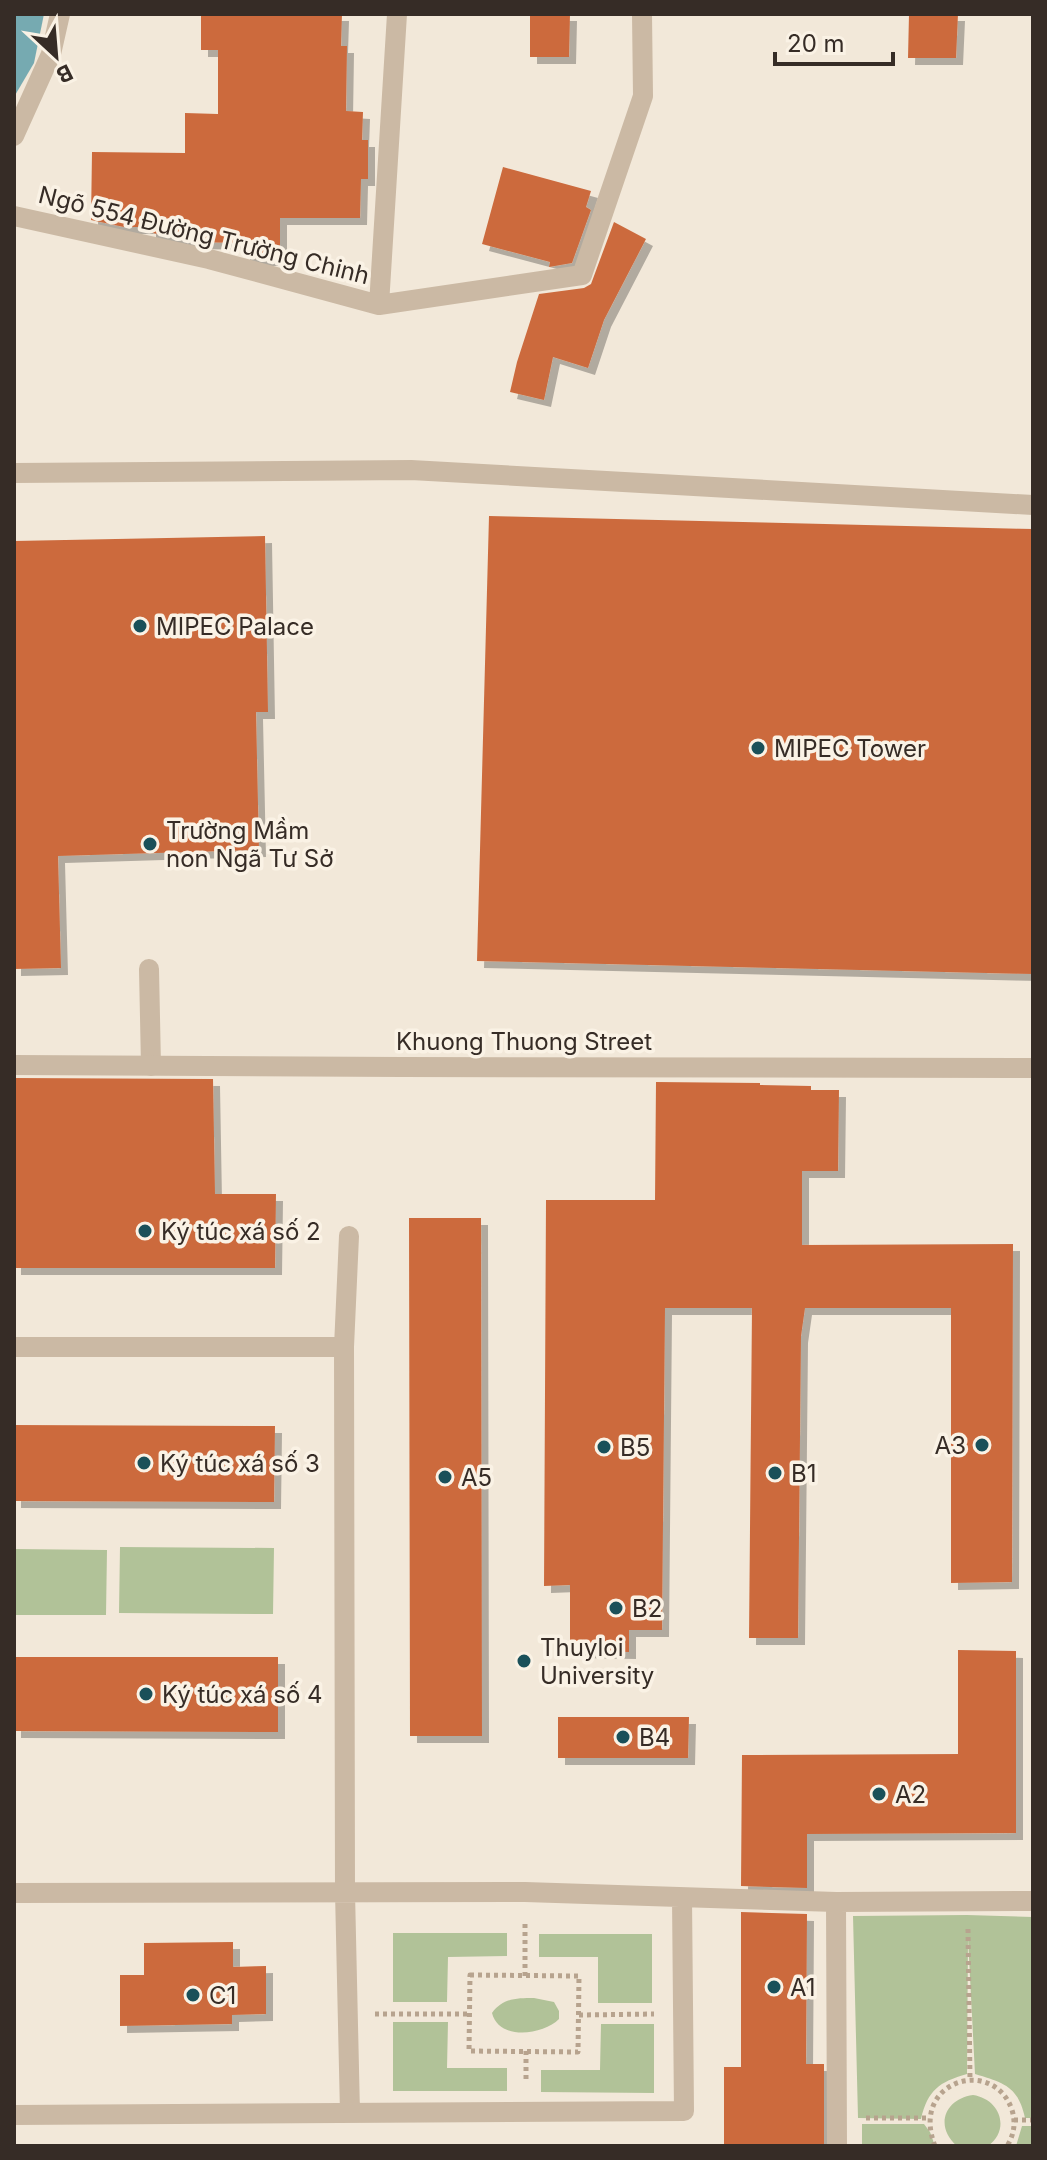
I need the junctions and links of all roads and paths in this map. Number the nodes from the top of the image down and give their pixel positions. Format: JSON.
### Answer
{"nodes":[{"id":1,"x":60,"y":14,"type":"edge"},
{"id":2,"x":397,"y":14,"type":"edge"},
{"id":3,"x":642,"y":14,"type":"edge"},
{"id":4,"x":14,"y":136,"type":"edge"},
{"id":5,"x":14,"y":216,"type":"edge"},
{"id":6,"x":379,"y":305,"type":"junction"},
{"id":7,"x":14,"y":473,"type":"edge"},
{"id":8,"x":1033,"y":505,"type":"edge"},
{"id":9,"x":149,"y":969,"type":"dead end"},
{"id":10,"x":14,"y":1065,"type":"edge"},
{"id":11,"x":151,"y":1066,"type":"junction"},
{"id":12,"x":1033,"y":1068,"type":"edge"},
{"id":13,"x":349,"y":1236,"type":"dead end"},
{"id":14,"x":14,"y":1347,"type":"edge"},
{"id":15,"x":344,"y":1347,"type":"junction"},
{"id":16,"x":345,"y":1892,"type":"junction"},
{"id":17,"x":525,"y":1892,"type":"junction"},
{"id":18,"x":14,"y":1893,"type":"edge"},
{"id":19,"x":682,"y":1898,"type":"junction"},
{"id":20,"x":1033,"y":1901,"type":"edge"},
{"id":21,"x":836,"y":1902,"type":"junction"},
{"id":22,"x":967,"y":1915,"type":"dead end"},
{"id":23,"x":525,"y":1976,"type":"junction"},
{"id":24,"x":348,"y":2014,"type":"junction"},
{"id":25,"x":470,"y":2014,"type":"junction"},
{"id":26,"x":684,"y":2014,"type":"junction"},
{"id":27,"x":579,"y":2015,"type":"junction"},
{"id":28,"x":970,"y":2080,"type":"junction"},
{"id":29,"x":350,"y":2113,"type":"junction"},
{"id":30,"x":14,"y":2115,"type":"edge"},
{"id":31,"x":858,"y":2118,"type":"dead end"},
{"id":32,"x":929,"y":2118,"type":"junction"},
{"id":33,"x":1014,"y":2120,"type":"junction"},
{"id":34,"x":1033,"y":2120,"type":"edge"},
{"id":35,"x":837,"y":2146,"type":"edge"},
{"id":36,"x":935,"y":2146,"type":"edge"},
{"id":37,"x":1007,"y":2146,"type":"edge"}],
"edges":[{"from":1,"to":4,"type":"street"},
{"from":2,"to":6,"type":"street","name":"Ngõ 554 Đường Trường Chinh"},
{"from":3,"to":6,"type":"street"},
{"from":5,"to":6,"type":"street","name":"Ngõ 554 Đường Trường Chinh"},
{"from":7,"to":8,"type":"street"},
{"from":9,"to":11,"type":"street"},
{"from":10,"to":11,"type":"street","name":"Khuong Thuong Street"},
{"from":11,"to":12,"type":"street","name":"Khuong Thuong Street"},
{"from":13,"to":15,"type":"street"},
{"from":14,"to":15,"type":"street"},
{"from":15,"to":16,"type":"street"},
{"from":16,"to":17,"type":"street"},
{"from":16,"to":18,"type":"street"},
{"from":16,"to":24,"type":"street"},
{"from":17,"to":19,"type":"street"},
{"from":17,"to":23,"type":"path"},
{"from":19,"to":21,"type":"street"},
{"from":19,"to":26,"type":"street"},
{"from":20,"to":21,"type":"street"},
{"from":21,"to":35,"type":"street"},
{"from":22,"to":28,"type":"path"},
{"from":23,"to":25,"type":"path"},
{"from":23,"to":27,"type":"path"},
{"from":24,"to":25,"type":"path"},
{"from":24,"to":29,"type":"street"},
{"from":25,"to":27,"type":"path"},
{"from":26,"to":27,"type":"path"},
{"from":26,"to":29,"type":"street"},
{"from":28,"to":32,"type":"path"},
{"from":28,"to":33,"type":"path"},
{"from":29,"to":30,"type":"street"},
{"from":31,"to":32,"type":"path"},
{"from":32,"to":36,"type":"path"},
{"from":33,"to":34,"type":"path"},
{"from":33,"to":37,"type":"path"}]}
